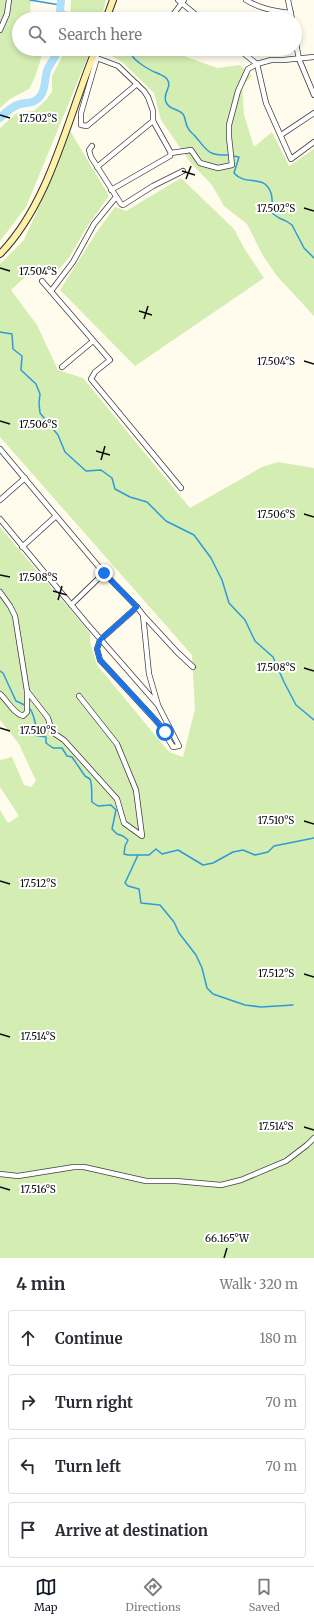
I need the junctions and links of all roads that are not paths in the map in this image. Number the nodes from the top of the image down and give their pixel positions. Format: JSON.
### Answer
{"nodes":[{"id":1,"x":9,"y":0,"type":"edge"},
{"id":2,"x":113,"y":0,"type":"edge"},
{"id":3,"x":246,"y":0,"type":"edge"},
{"id":4,"x":288,"y":0,"type":"edge"},
{"id":5,"x":181,"y":1,"type":"edge"},
{"id":6,"x":109,"y":12,"type":"edge"},
{"id":7,"x":174,"y":12,"type":"edge"},
{"id":8,"x":194,"y":12,"type":"edge"},
{"id":9,"x":281,"y":12,"type":"edge"},
{"id":10,"x":291,"y":12,"type":"edge"},
{"id":11,"x":0,"y":30,"type":"edge"},
{"id":12,"x":247,"y":56,"type":"edge"},
{"id":13,"x":298,"y":56,"type":"edge"},
{"id":14,"x":95,"y":57,"type":"junction"},
{"id":15,"x":314,"y":57,"type":"edge"},
{"id":16,"x":298,"y":59,"type":"junction"},
{"id":17,"x":257,"y":64,"type":"junction"},
{"id":18,"x":136,"y":84,"type":"junction"},
{"id":19,"x":314,"y":95,"type":"edge"},
{"id":20,"x":314,"y":114,"type":"edge"},
{"id":21,"x":153,"y":121,"type":"junction"},
{"id":22,"x":281,"y":135,"type":"junction"},
{"id":23,"x":314,"y":142,"type":"edge"},
{"id":24,"x":92,"y":146,"type":"dead end"},
{"id":25,"x":171,"y":153,"type":"junction"},
{"id":26,"x":97,"y":167,"type":"junction"},
{"id":27,"x":183,"y":171,"type":"dead end"},
{"id":28,"x":112,"y":190,"type":"junction"},
{"id":29,"x":116,"y":196,"type":"junction"},
{"id":30,"x":0,"y":254,"type":"edge"},
{"id":31,"x":42,"y":281,"type":"dead end"},
{"id":32,"x":51,"y":291,"type":"junction"},
{"id":33,"x":94,"y":341,"type":"junction"},
{"id":34,"x":62,"y":367,"type":"dead end"},
{"id":35,"x":0,"y":449,"type":"edge"},
{"id":36,"x":25,"y":478,"type":"junction"},
{"id":37,"x":181,"y":488,"type":"dead end"},
{"id":38,"x":0,"y":500,"type":"edge"},
{"id":39,"x":56,"y":516,"type":"junction"},
{"id":40,"x":1,"y":519,"type":"edge"},
{"id":41,"x":22,"y":547,"type":"junction"},
{"id":42,"x":104,"y":573,"type":"junction"},
{"id":43,"x":0,"y":592,"type":"edge"},
{"id":44,"x":71,"y":604,"type":"junction"},
{"id":45,"x":137,"y":607,"type":"junction"},
{"id":46,"x":143,"y":615,"type":"junction"},
{"id":47,"x":100,"y":640,"type":"junction"},
{"id":48,"x":193,"y":667,"type":"dead end"},
{"id":49,"x":27,"y":691,"type":"junction"},
{"id":50,"x":0,"y":694,"type":"edge"},
{"id":51,"x":79,"y":696,"type":"dead end"},
{"id":52,"x":158,"y":705,"type":"junction"},
{"id":53,"x":314,"y":1138,"type":"edge"},
{"id":54,"x":0,"y":1174,"type":"edge"}],
"edges":[{"from":1,"to":11,"type":"street"},
{"from":2,"to":6,"type":"main road"},
{"from":3,"to":9,"type":"street"},
{"from":4,"to":10,"type":"street"},
{"from":5,"to":7,"type":"street"},
{"from":5,"to":8,"type":"street"},
{"from":12,"to":17,"type":"street"},
{"from":13,"to":16,"type":"street"},
{"from":14,"to":18,"type":"street"},
{"from":14,"to":18,"type":"street"},
{"from":14,"to":30,"type":"main road"},
{"from":15,"to":16,"type":"street"},
{"from":16,"to":17,"type":"street"},
{"from":16,"to":19,"type":"street"},
{"from":17,"to":22,"type":"street"},
{"from":17,"to":25,"type":"street"},
{"from":18,"to":21,"type":"street"},
{"from":20,"to":22,"type":"street"},
{"from":21,"to":25,"type":"street"},
{"from":21,"to":26,"type":"street"},
{"from":22,"to":23,"type":"street"},
{"from":24,"to":26,"type":"street"},
{"from":25,"to":28,"type":"street"},
{"from":26,"to":28,"type":"street"},
{"from":27,"to":29,"type":"street"},
{"from":28,"to":29,"type":"street"},
{"from":29,"to":32,"type":"street"},
{"from":31,"to":32,"type":"street"},
{"from":32,"to":33,"type":"street"},
{"from":33,"to":34,"type":"street"},
{"from":33,"to":37,"type":"street"},
{"from":35,"to":36,"type":"street"},
{"from":36,"to":38,"type":"street"},
{"from":36,"to":39,"type":"street"},
{"from":39,"to":41,"type":"street"},
{"from":39,"to":42,"type":"street"},
{"from":40,"to":41,"type":"street"},
{"from":41,"to":44,"type":"street"},
{"from":42,"to":44,"type":"street"},
{"from":42,"to":45,"type":"street"},
{"from":43,"to":49,"type":"street"},
{"from":44,"to":47,"type":"street"},
{"from":45,"to":46,"type":"street"},
{"from":45,"to":47,"type":"street"},
{"from":46,"to":48,"type":"street"},
{"from":46,"to":52,"type":"street"},
{"from":47,"to":52,"type":"street"},
{"from":47,"to":52,"type":"street"},
{"from":49,"to":50,"type":"street"},
{"from":49,"to":51,"type":"street"},
{"from":53,"to":54,"type":"street"}]}
